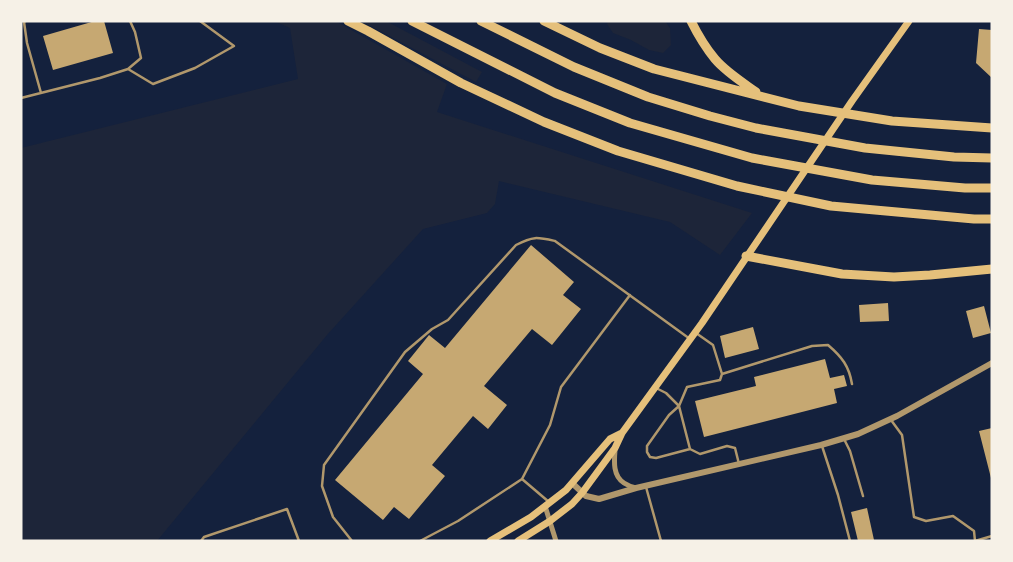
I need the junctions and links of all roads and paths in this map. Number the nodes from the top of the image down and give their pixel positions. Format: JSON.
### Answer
{"nodes":[{"id":1,"x":26,"y":21,"type":"edge"},
{"id":2,"x":130,"y":21,"type":"edge"},
{"id":3,"x":200,"y":21,"type":"edge"},
{"id":4,"x":348,"y":21,"type":"edge"},
{"id":5,"x":412,"y":21,"type":"edge"},
{"id":6,"x":544,"y":21,"type":"edge"},
{"id":7,"x":691,"y":21,"type":"edge"},
{"id":8,"x":910,"y":21,"type":"edge"},
{"id":9,"x":485,"y":23,"type":"edge"},
{"id":10,"x":128,"y":69,"type":"junction"},
{"id":11,"x":41,"y":93,"type":"junction"},
{"id":12,"x":760,"y":95,"type":"junction"},
{"id":13,"x":21,"y":98,"type":"edge"},
{"id":14,"x":992,"y":128,"type":"edge"},
{"id":15,"x":992,"y":158,"type":"edge"},
{"id":16,"x":992,"y":188,"type":"edge"},
{"id":17,"x":992,"y":220,"type":"edge"},
{"id":18,"x":746,"y":256,"type":"junction"},
{"id":19,"x":992,"y":269,"type":"edge"},
{"id":20,"x":630,"y":295,"type":"junction"},
{"id":21,"x":695,"y":332,"type":"junction"},
{"id":22,"x":690,"y":339,"type":"junction"},
{"id":23,"x":992,"y":363,"type":"edge"},
{"id":24,"x":722,"y":374,"type":"junction"},
{"id":25,"x":852,"y":384,"type":"dead end"},
{"id":26,"x":655,"y":387,"type":"junction"},
{"id":27,"x":679,"y":406,"type":"junction"},
{"id":28,"x":891,"y":418,"type":"junction"},
{"id":29,"x":622,"y":433,"type":"junction"},
{"id":30,"x":844,"y":438,"type":"junction"},
{"id":31,"x":821,"y":445,"type":"junction"},
{"id":32,"x":615,"y":448,"type":"junction"},
{"id":33,"x":690,"y":449,"type":"junction"},
{"id":34,"x":739,"y":464,"type":"junction"},
{"id":35,"x":522,"y":479,"type":"junction"},
{"id":36,"x":572,"y":484,"type":"junction"},
{"id":37,"x":646,"y":486,"type":"junction"},
{"id":38,"x":636,"y":488,"type":"junction"},
{"id":39,"x":582,"y":493,"type":"junction"},
{"id":40,"x":862,"y":496,"type":"dead end"},
{"id":41,"x":548,"y":504,"type":"junction"},
{"id":42,"x":550,"y":521,"type":"junction"},
{"id":43,"x":992,"y":536,"type":"edge"},
{"id":44,"x":201,"y":541,"type":"edge"},
{"id":45,"x":298,"y":541,"type":"edge"},
{"id":46,"x":352,"y":541,"type":"edge"},
{"id":47,"x":420,"y":541,"type":"edge"},
{"id":48,"x":490,"y":541,"type":"edge"},
{"id":49,"x":518,"y":541,"type":"edge"},
{"id":50,"x":556,"y":541,"type":"edge"},
{"id":51,"x":661,"y":541,"type":"edge"},
{"id":52,"x":850,"y":541,"type":"edge"}],
"edges":[{"from":1,"to":11,"type":"lane"},
{"from":2,"to":10,"type":"lane"},
{"from":3,"to":10,"type":"lane"},
{"from":4,"to":17,"type":"highway"},
{"from":5,"to":16,"type":"highway"},
{"from":6,"to":12,"type":"highway"},
{"from":7,"to":12,"type":"highway"},
{"from":8,"to":18,"type":"main road"},
{"from":9,"to":15,"type":"highway"},
{"from":10,"to":11,"type":"lane"},
{"from":11,"to":13,"type":"lane"},
{"from":12,"to":14,"type":"highway"},
{"from":18,"to":19,"type":"highway"},
{"from":18,"to":21,"type":"main road"},
{"from":20,"to":22,"type":"lane"},
{"from":20,"to":35,"type":"lane"},
{"from":20,"to":46,"type":"lane"},
{"from":21,"to":22,"type":"main road"},
{"from":21,"to":24,"type":"lane"},
{"from":22,"to":26,"type":"main road"},
{"from":23,"to":28,"type":"street"},
{"from":24,"to":25,"type":"lane"},
{"from":24,"to":27,"type":"lane"},
{"from":26,"to":27,"type":"lane"},
{"from":26,"to":29,"type":"main road"},
{"from":27,"to":33,"type":"lane"},
{"from":27,"to":33,"type":"lane"},
{"from":28,"to":30,"type":"street"},
{"from":28,"to":43,"type":"lane"},
{"from":29,"to":32,"type":"main road"},
{"from":29,"to":36,"type":"main road"},
{"from":30,"to":31,"type":"street"},
{"from":30,"to":40,"type":"lane"},
{"from":31,"to":34,"type":"street"},
{"from":31,"to":52,"type":"lane"},
{"from":32,"to":38,"type":"street"},
{"from":32,"to":39,"type":"main road"},
{"from":33,"to":34,"type":"lane"},
{"from":34,"to":37,"type":"street"},
{"from":35,"to":41,"type":"lane"},
{"from":35,"to":47,"type":"lane"},
{"from":36,"to":39,"type":"street"},
{"from":36,"to":41,"type":"main road"},
{"from":37,"to":38,"type":"street"},
{"from":37,"to":51,"type":"lane"},
{"from":38,"to":39,"type":"street"},
{"from":39,"to":42,"type":"main road"},
{"from":41,"to":42,"type":"street"},
{"from":41,"to":48,"type":"main road"},
{"from":42,"to":49,"type":"main road"},
{"from":42,"to":50,"type":"street"},
{"from":44,"to":45,"type":"lane"}]}
